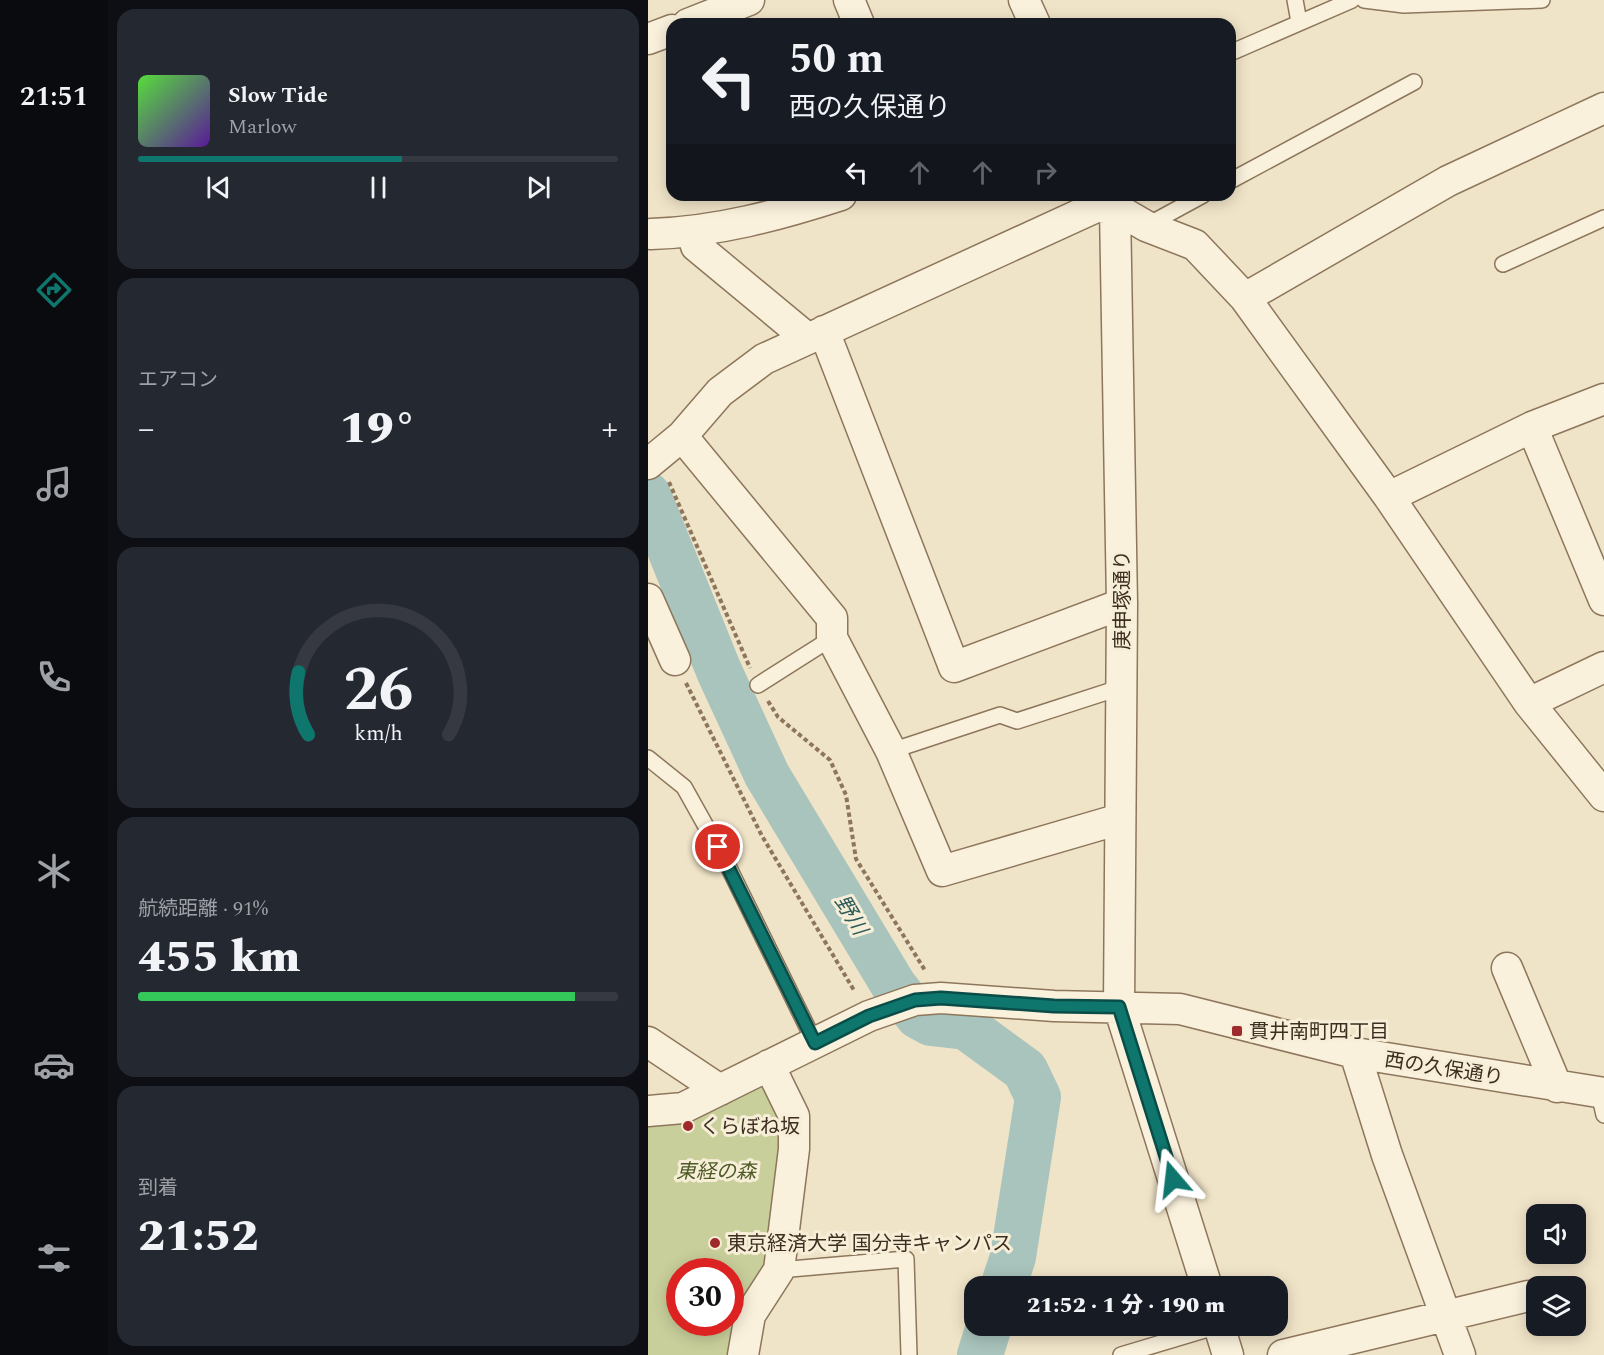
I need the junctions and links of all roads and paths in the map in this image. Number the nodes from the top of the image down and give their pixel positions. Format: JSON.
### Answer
{"nodes":[{"id":1,"x":749,"y":0,"type":"edge"},
{"id":2,"x":849,"y":0,"type":"edge"},
{"id":3,"x":1024,"y":0,"type":"edge"},
{"id":4,"x":1295,"y":0,"type":"edge"},
{"id":5,"x":1352,"y":0,"type":"edge"},
{"id":6,"x":1364,"y":0,"type":"edge"},
{"id":7,"x":1542,"y":0,"type":"edge"},
{"id":8,"x":703,"y":18,"type":"edge"},
{"id":9,"x":856,"y":18,"type":"edge"},
{"id":10,"x":1032,"y":18,"type":"edge"},
{"id":11,"x":1299,"y":22,"type":"junction"},
{"id":12,"x":666,"y":32,"type":"edge"},
{"id":13,"x":648,"y":39,"type":"edge"},
{"id":14,"x":1236,"y":50,"type":"edge"},
{"id":15,"x":1414,"y":82,"type":"dead end"},
{"id":16,"x":1604,"y":108,"type":"edge"},
{"id":17,"x":1236,"y":178,"type":"edge"},
{"id":18,"x":822,"y":201,"type":"edge"},
{"id":19,"x":1112,"y":201,"type":"edge"},
{"id":20,"x":1192,"y":201,"type":"edge"},
{"id":21,"x":1604,"y":218,"type":"edge"},
{"id":22,"x":1146,"y":226,"type":"junction"},
{"id":23,"x":693,"y":233,"type":"junction"},
{"id":24,"x":651,"y":234,"type":"dead end"},
{"id":25,"x":1503,"y":264,"type":"dead end"},
{"id":26,"x":1245,"y":298,"type":"junction"},
{"id":27,"x":816,"y":335,"type":"junction"},
{"id":28,"x":1604,"y":399,"type":"edge"},
{"id":29,"x":1532,"y":427,"type":"junction"},
{"id":30,"x":682,"y":436,"type":"junction"},
{"id":31,"x":653,"y":460,"type":"edge"},
{"id":32,"x":1389,"y":497,"type":"junction"},
{"id":33,"x":648,"y":599,"type":"edge"},
{"id":34,"x":1604,"y":600,"type":"edge"},
{"id":35,"x":1122,"y":604,"type":"junction"},
{"id":36,"x":832,"y":638,"type":"junction"},
{"id":37,"x":675,"y":660,"type":"joint"},
{"id":38,"x":1604,"y":667,"type":"edge"},
{"id":39,"x":758,"y":686,"type":"junction"},
{"id":40,"x":1122,"y":687,"type":"junction"},
{"id":41,"x":1529,"y":703,"type":"junction"},
{"id":42,"x":891,"y":751,"type":"junction"},
{"id":43,"x":648,"y":758,"type":"edge"},
{"id":44,"x":1604,"y":796,"type":"edge"},
{"id":45,"x":1120,"y":819,"type":"junction"},
{"id":46,"x":1507,"y":968,"type":"dead end"},
{"id":47,"x":936,"y":998,"type":"junction"},
{"id":48,"x":1119,"y":1007,"type":"junction"},
{"id":49,"x":873,"y":1015,"type":"junction"},
{"id":50,"x":648,"y":1042,"type":"edge"},
{"id":51,"x":815,"y":1043,"type":"junction"},
{"id":52,"x":1355,"y":1053,"type":"junction"},
{"id":53,"x":770,"y":1065,"type":"junction"},
{"id":54,"x":1557,"y":1087,"type":"junction"},
{"id":55,"x":720,"y":1090,"type":"junction"},
{"id":56,"x":1602,"y":1100,"type":"edge"},
{"id":57,"x":648,"y":1111,"type":"edge"},
{"id":58,"x":779,"y":1270,"type":"junction"},
{"id":59,"x":1204,"y":1276,"type":"edge"},
{"id":60,"x":1526,"y":1296,"type":"edge"},
{"id":61,"x":1446,"y":1316,"type":"junction"},
{"id":62,"x":1185,"y":1336,"type":"edge"},
{"id":63,"x":1221,"y":1336,"type":"edge"},
{"id":64,"x":743,"y":1355,"type":"edge"},
{"id":65,"x":909,"y":1355,"type":"edge"},
{"id":66,"x":1121,"y":1355,"type":"edge"},
{"id":67,"x":1228,"y":1355,"type":"edge"},
{"id":68,"x":1283,"y":1355,"type":"edge"},
{"id":69,"x":1460,"y":1355,"type":"edge"}],
"edges":[{"from":1,"to":8,"type":"street"},
{"from":2,"to":9,"type":"street"},
{"from":3,"to":10,"type":"street"},
{"from":4,"to":11,"type":"lane"},
{"from":5,"to":11,"type":"lane"},
{"from":6,"to":7,"type":"lane"},
{"from":11,"to":14,"type":"lane"},
{"from":12,"to":13,"type":"street"},
{"from":15,"to":17,"type":"lane"},
{"from":16,"to":26,"type":"street"},
{"from":18,"to":23,"type":"street"},
{"from":19,"to":22,"type":"street"},
{"from":19,"to":27,"type":"street"},
{"from":19,"to":35,"type":"street","name":"庚申塚通り"},
{"from":20,"to":22,"type":"lane"},
{"from":21,"to":25,"type":"lane"},
{"from":22,"to":26,"type":"street"},
{"from":23,"to":24,"type":"street"},
{"from":23,"to":27,"type":"street"},
{"from":26,"to":32,"type":"street"},
{"from":27,"to":30,"type":"street"},
{"from":27,"to":35,"type":"street"},
{"from":28,"to":29,"type":"street"},
{"from":29,"to":32,"type":"street"},
{"from":29,"to":34,"type":"street"},
{"from":30,"to":31,"type":"street"},
{"from":30,"to":36,"type":"street"},
{"from":31,"to":39,"type":"path"},
{"from":32,"to":41,"type":"street"},
{"from":33,"to":37,"type":"street"},
{"from":35,"to":40,"type":"street","name":"庚申塚通り"},
{"from":36,"to":39,"type":"lane"},
{"from":36,"to":42,"type":"street"},
{"from":37,"to":49,"type":"path"},
{"from":38,"to":41,"type":"street"},
{"from":39,"to":47,"type":"path"},
{"from":40,"to":42,"type":"lane"},
{"from":40,"to":45,"type":"street","name":"庚申塚通り"},
{"from":41,"to":44,"type":"street"},
{"from":42,"to":45,"type":"street"},
{"from":43,"to":51,"type":"lane"},
{"from":45,"to":48,"type":"street","name":"庚申塚通り"},
{"from":46,"to":54,"type":"street"},
{"from":47,"to":48,"type":"street","name":"西の久保通り"},
{"from":47,"to":49,"type":"street","name":"西の久保通り"},
{"from":48,"to":52,"type":"street","name":"西の久保通り"},
{"from":48,"to":59,"type":"street","name":"庚申塚通り"},
{"from":49,"to":51,"type":"street"},
{"from":50,"to":55,"type":"street"},
{"from":51,"to":53,"type":"street"},
{"from":52,"to":54,"type":"street","name":"西の久保通り"},
{"from":52,"to":61,"type":"street"},
{"from":53,"to":55,"type":"street"},
{"from":53,"to":58,"type":"street"},
{"from":54,"to":56,"type":"street","name":"西の久保通り"},
{"from":55,"to":57,"type":"street"},
{"from":58,"to":64,"type":"street"},
{"from":58,"to":65,"type":"lane"},
{"from":60,"to":61,"type":"street"},
{"from":61,"to":68,"type":"street"},
{"from":61,"to":69,"type":"street"},
{"from":62,"to":66,"type":"lane"},
{"from":63,"to":67,"type":"street"}]}
